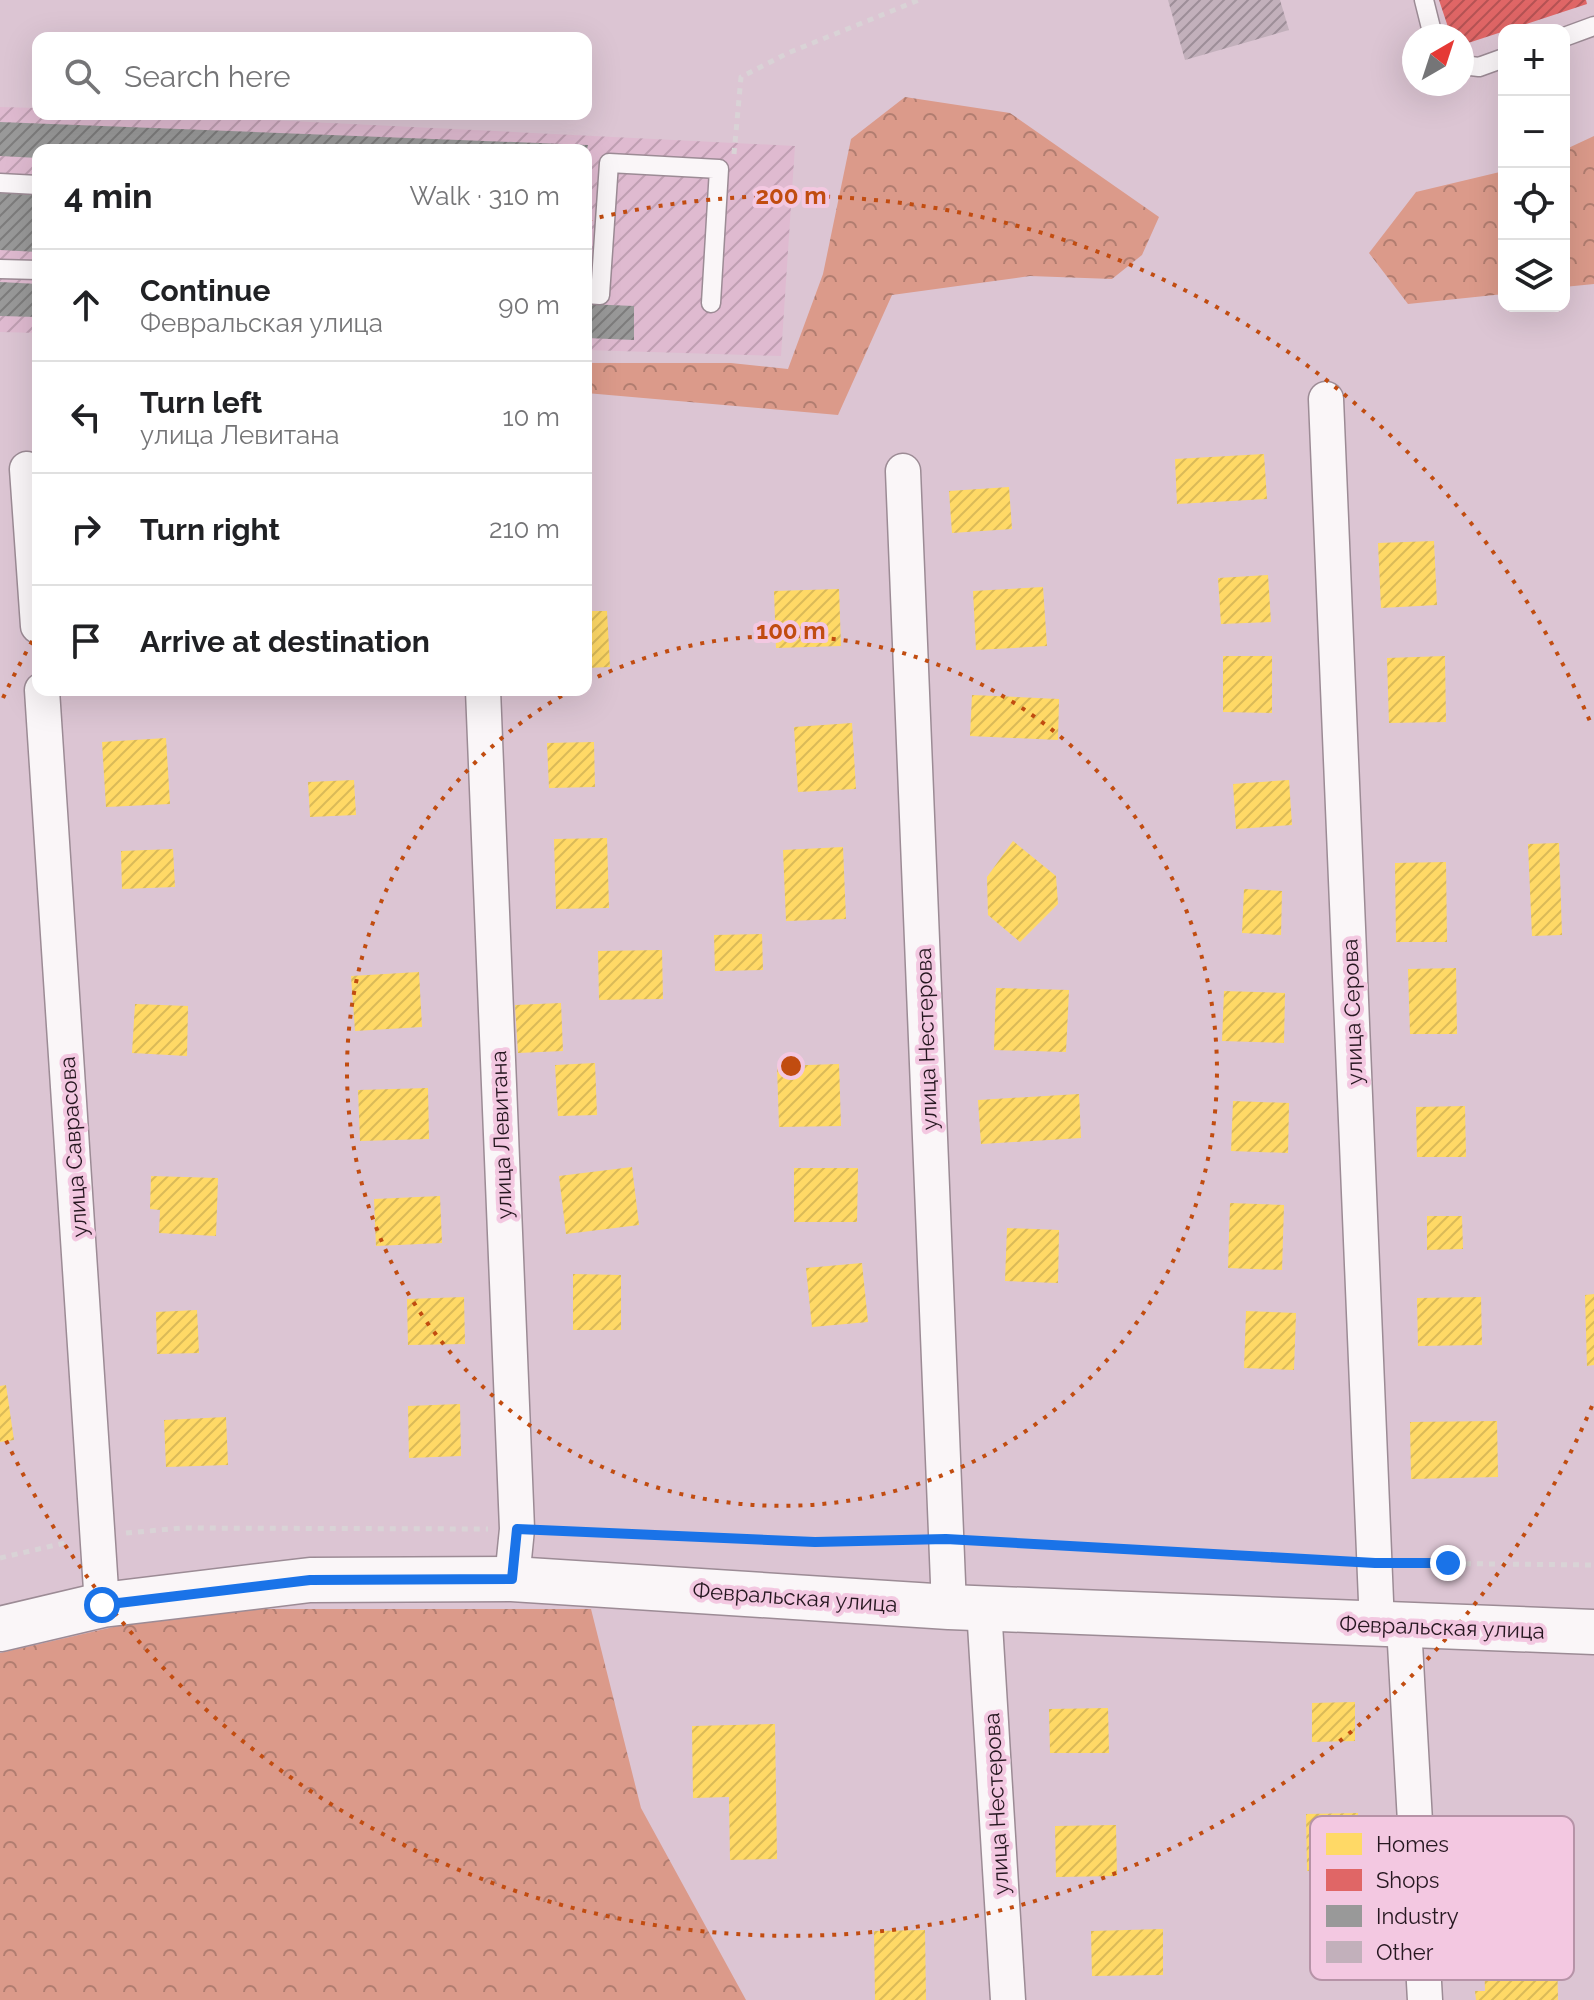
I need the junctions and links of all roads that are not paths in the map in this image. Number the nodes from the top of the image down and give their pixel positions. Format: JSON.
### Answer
{"nodes":[{"id":1,"x":1424,"y":0,"type":"edge"},
{"id":2,"x":1430,"y":24,"type":"edge"},
{"id":3,"x":1594,"y":26,"type":"edge"},
{"id":4,"x":1570,"y":35,"type":"edge"},
{"id":5,"x":1498,"y":60,"type":"edge"},
{"id":6,"x":1474,"y":66,"type":"edge"},
{"id":7,"x":0,"y":183,"type":"edge"},
{"id":8,"x":32,"y":185,"type":"edge"},
{"id":9,"x":592,"y":211,"type":"edge"},
{"id":10,"x":606,"y":212,"type":"junction"},
{"id":11,"x":0,"y":269,"type":"edge"},
{"id":12,"x":32,"y":270,"type":"edge"},
{"id":13,"x":592,"y":294,"type":"edge"},
{"id":14,"x":711,"y":303,"type":"dead end"},
{"id":15,"x":1326,"y":399,"type":"dead end"},
{"id":16,"x":27,"y":469,"type":"dead end"},
{"id":17,"x":903,"y":471,"type":"dead end"},
{"id":18,"x":32,"y":540,"type":"edge"},
{"id":19,"x":42,"y":696,"type":"edge"},
{"id":20,"x":483,"y":696,"type":"edge"},
{"id":21,"x":512,"y":1579,"type":"junction"},
{"id":22,"x":102,"y":1605,"type":"junction"},
{"id":23,"x":967,"y":1607,"type":"junction"},
{"id":24,"x":1390,"y":1626,"type":"junction"},
{"id":25,"x":0,"y":1629,"type":"edge"},
{"id":26,"x":1594,"y":1632,"type":"edge"},
{"id":27,"x":1408,"y":1816,"type":"edge"},
{"id":28,"x":1423,"y":1980,"type":"edge"},
{"id":29,"x":1008,"y":2000,"type":"edge"},
{"id":30,"x":1425,"y":2000,"type":"edge"}],
"edges":[{"from":1,"to":2,"type":"lane"},
{"from":3,"to":4,"type":"lane"},
{"from":5,"to":6,"type":"lane"},
{"from":7,"to":8,"type":"lane"},
{"from":9,"to":10,"type":"lane"},
{"from":10,"to":13,"type":"lane"},
{"from":10,"to":14,"type":"lane"},
{"from":11,"to":12,"type":"lane"},
{"from":15,"to":24,"type":"street","name":"улица Серова"},
{"from":16,"to":18,"type":"street"},
{"from":17,"to":23,"type":"street","name":"улица Нестерова"},
{"from":19,"to":22,"type":"street","name":"улица Саврасова"},
{"from":20,"to":21,"type":"street","name":"улица Левитана"},
{"from":21,"to":22,"type":"main road","name":"Февральская улица"},
{"from":21,"to":23,"type":"main road","name":"Февральская улица"},
{"from":22,"to":25,"type":"main road","name":"Февральская улица"},
{"from":23,"to":24,"type":"main road","name":"Февральская улица"},
{"from":23,"to":29,"type":"street","name":"улица Нестерова"},
{"from":24,"to":26,"type":"main road","name":"Февральская улица"},
{"from":24,"to":27,"type":"street","name":"улица Серова"},
{"from":28,"to":30,"type":"street","name":"улица Серова"}]}
